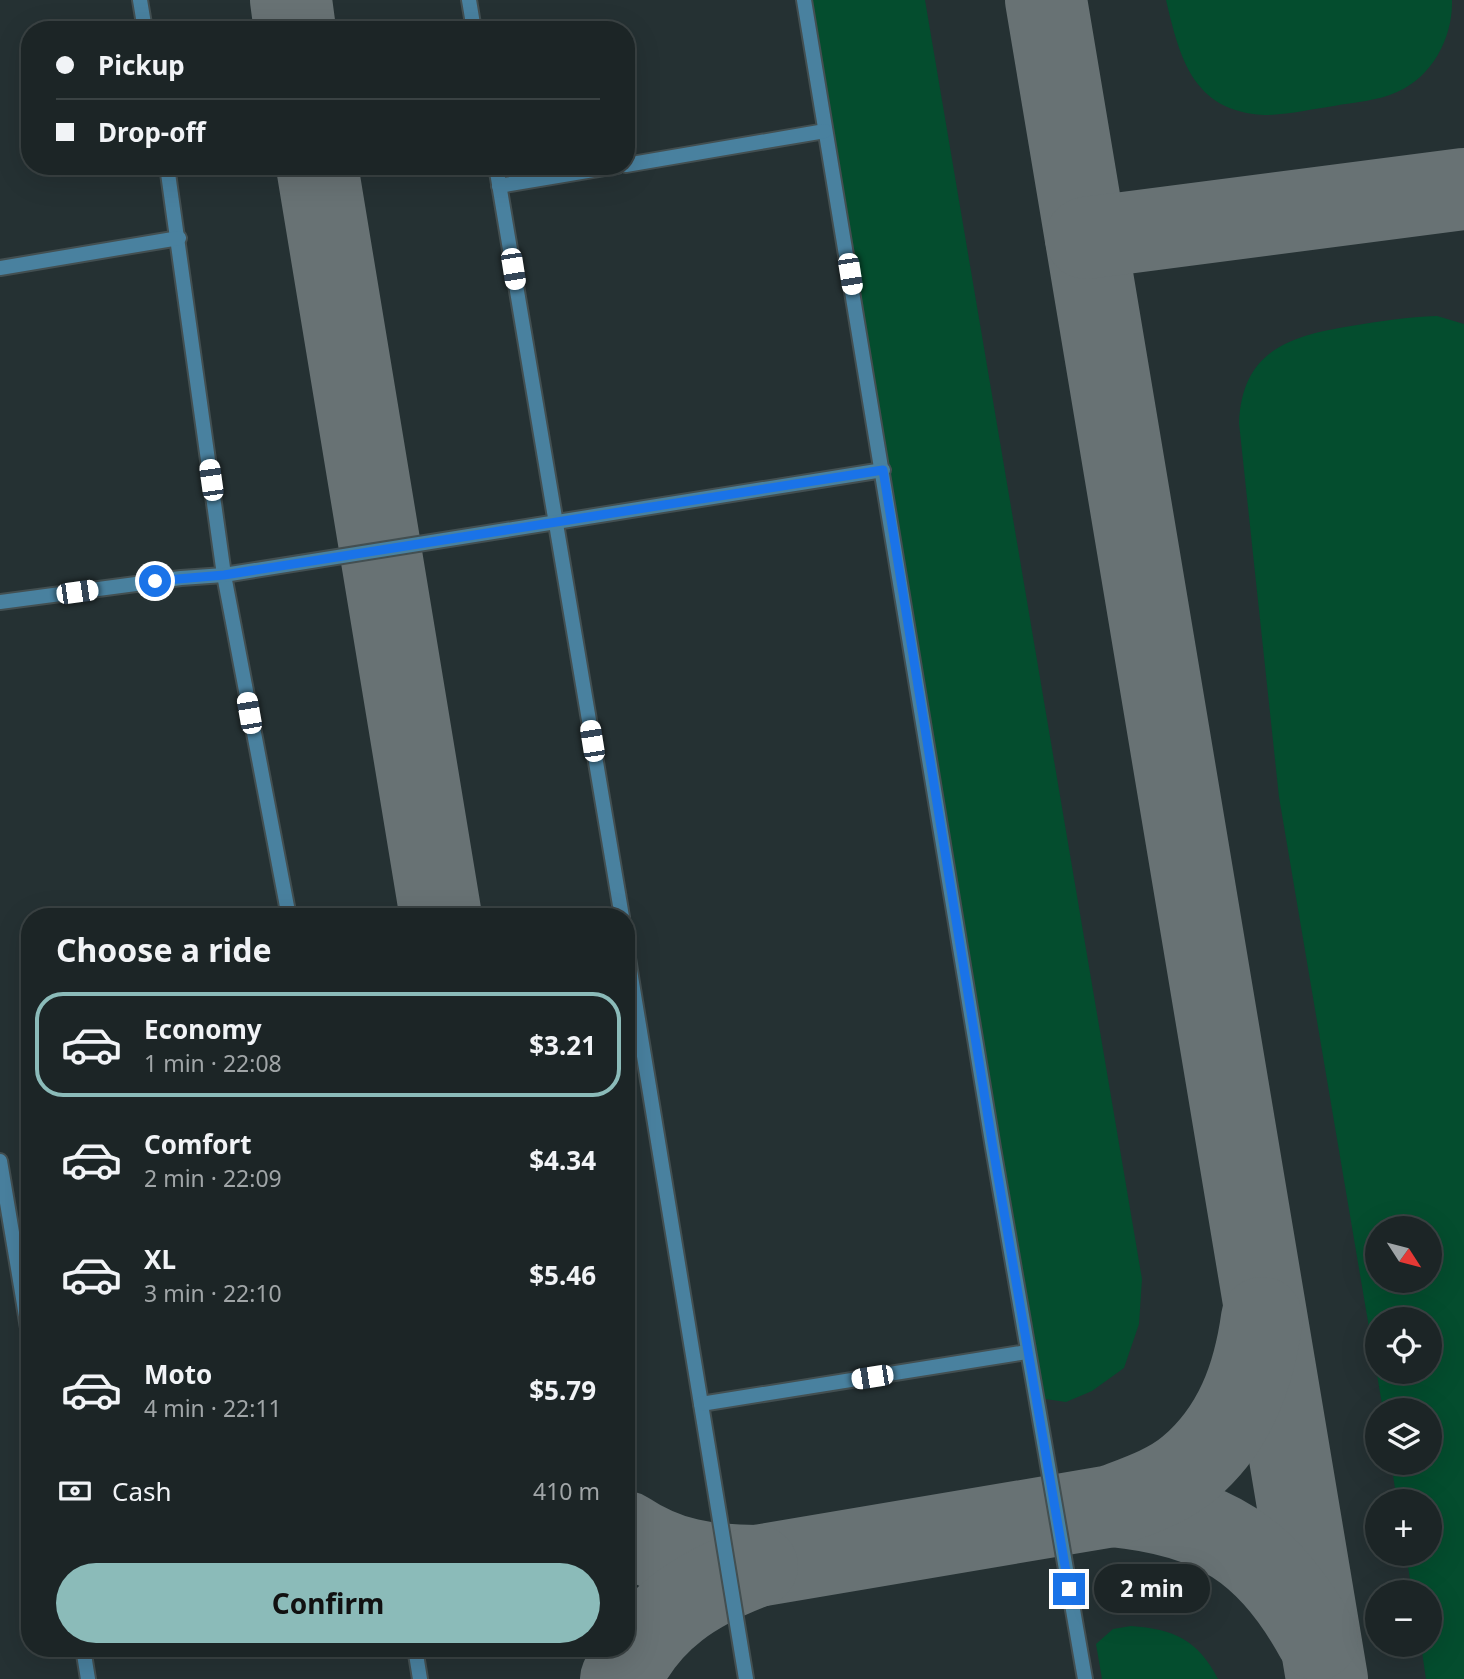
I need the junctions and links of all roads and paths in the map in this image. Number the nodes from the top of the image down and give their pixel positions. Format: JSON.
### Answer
{"nodes":[{"id":1,"x":140,"y":0,"type":"edge"},
{"id":2,"x":469,"y":0,"type":"edge"},
{"id":3,"x":804,"y":0,"type":"edge"},
{"id":4,"x":144,"y":21,"type":"edge"},
{"id":5,"x":472,"y":21,"type":"edge"},
{"id":6,"x":825,"y":131,"type":"junction"},
{"id":7,"x":635,"y":163,"type":"edge"},
{"id":8,"x":168,"y":175,"type":"edge"},
{"id":9,"x":497,"y":175,"type":"edge"},
{"id":10,"x":566,"y":175,"type":"edge"},
{"id":11,"x":499,"y":187,"type":"junction"},
{"id":12,"x":179,"y":238,"type":"junction"},
{"id":13,"x":0,"y":268,"type":"edge"},
{"id":14,"x":883,"y":470,"type":"junction"},
{"id":15,"x":555,"y":524,"type":"junction"},
{"id":16,"x":224,"y":575,"type":"junction"},
{"id":17,"x":0,"y":603,"type":"edge"},
{"id":18,"x":287,"y":908,"type":"edge"},
{"id":19,"x":620,"y":908,"type":"edge"},
{"id":20,"x":635,"y":1001,"type":"edge"},
{"id":21,"x":0,"y":1161,"type":"edge"},
{"id":22,"x":21,"y":1286,"type":"edge"},
{"id":23,"x":1027,"y":1352,"type":"junction"},
{"id":24,"x":701,"y":1404,"type":"junction"},
{"id":25,"x":84,"y":1657,"type":"edge"},
{"id":26,"x":416,"y":1657,"type":"edge"},
{"id":27,"x":88,"y":1679,"type":"edge"},
{"id":28,"x":420,"y":1679,"type":"edge"},
{"id":29,"x":746,"y":1679,"type":"edge"},
{"id":30,"x":1085,"y":1679,"type":"edge"}],
"edges":[{"from":1,"to":4,"type":"lane"},
{"from":2,"to":5,"type":"lane"},
{"from":3,"to":6,"type":"lane"},
{"from":6,"to":7,"type":"lane"},
{"from":6,"to":14,"type":"lane"},
{"from":8,"to":12,"type":"lane"},
{"from":9,"to":11,"type":"lane"},
{"from":10,"to":11,"type":"lane"},
{"from":11,"to":15,"type":"lane"},
{"from":12,"to":13,"type":"lane"},
{"from":12,"to":16,"type":"lane"},
{"from":14,"to":15,"type":"lane"},
{"from":14,"to":23,"type":"lane"},
{"from":15,"to":16,"type":"lane"},
{"from":15,"to":19,"type":"lane"},
{"from":16,"to":17,"type":"lane"},
{"from":16,"to":18,"type":"lane"},
{"from":20,"to":24,"type":"lane"},
{"from":21,"to":22,"type":"lane"},
{"from":23,"to":24,"type":"lane"},
{"from":23,"to":30,"type":"lane"},
{"from":24,"to":29,"type":"lane"},
{"from":25,"to":27,"type":"lane"},
{"from":26,"to":28,"type":"lane"}]}
